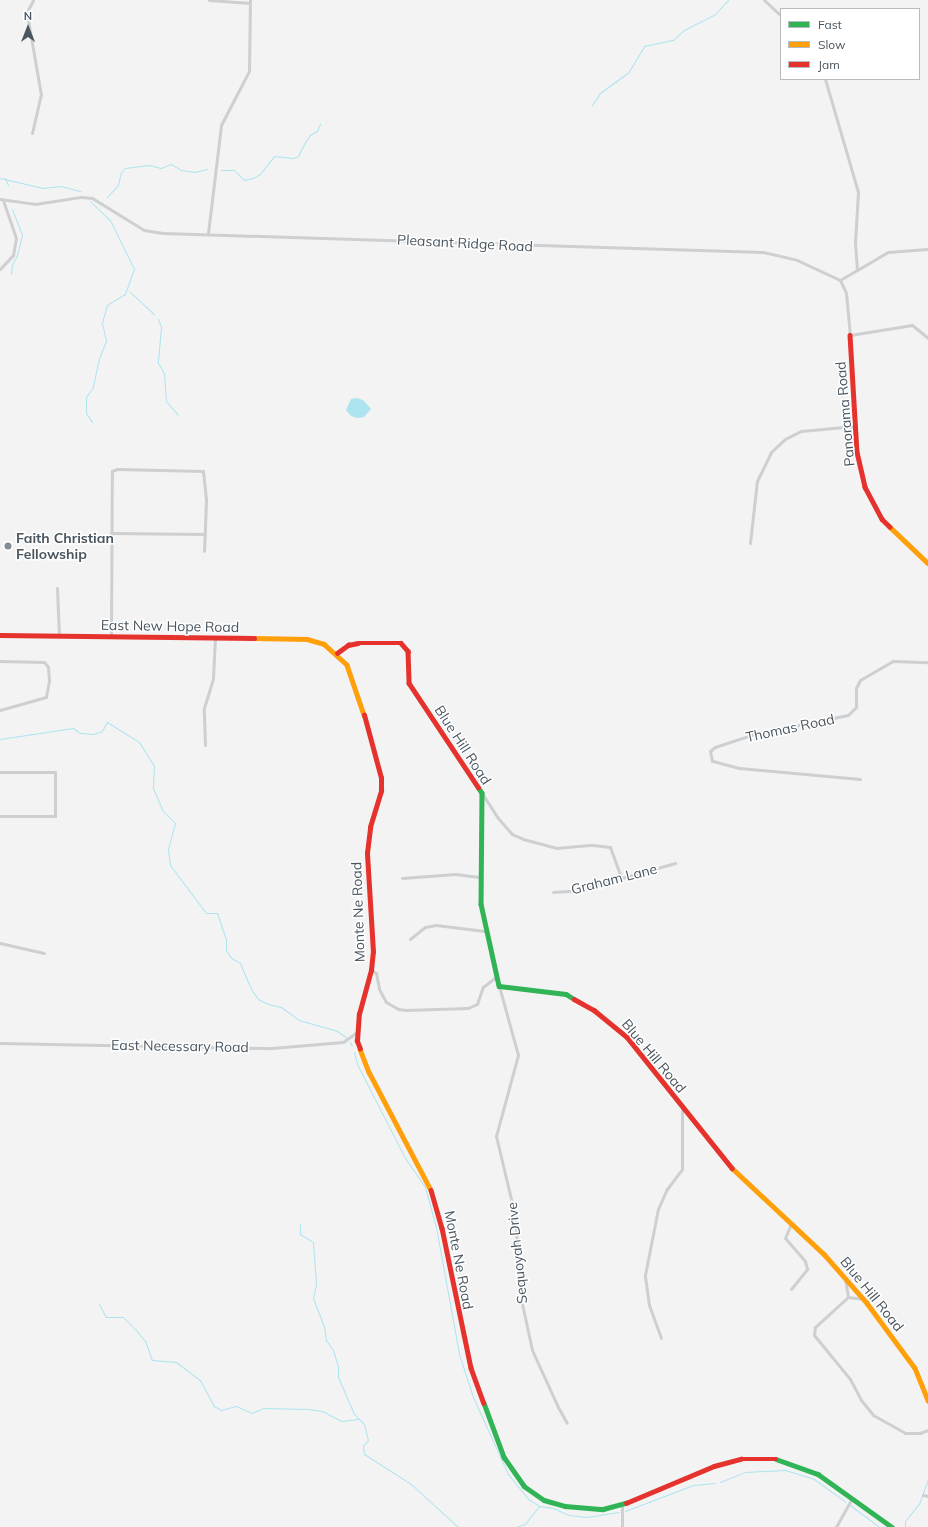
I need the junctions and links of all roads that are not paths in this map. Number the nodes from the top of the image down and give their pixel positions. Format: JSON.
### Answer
{"nodes":[{"id":1,"x":33,"y":0,"type":"edge"},
{"id":2,"x":209,"y":0,"type":"edge"},
{"id":3,"x":764,"y":0,"type":"edge"},
{"id":4,"x":250,"y":2,"type":"edge"},
{"id":5,"x":780,"y":15,"type":"edge"},
{"id":6,"x":825,"y":80,"type":"edge"},
{"id":7,"x":32,"y":133,"type":"dead end"},
{"id":8,"x":2,"y":200,"type":"edge"},
{"id":9,"x":208,"y":233,"type":"junction"},
{"id":10,"x":928,"y":249,"type":"edge"},
{"id":11,"x":0,"y":269,"type":"edge"},
{"id":12,"x":857,"y":270,"type":"junction"},
{"id":13,"x":840,"y":280,"type":"junction"},
{"id":14,"x":850,"y":335,"type":"junction"},
{"id":15,"x":928,"y":338,"type":"edge"},
{"id":16,"x":855,"y":426,"type":"junction"},
{"id":17,"x":111,"y":533,"type":"junction"},
{"id":18,"x":205,"y":534,"type":"junction"},
{"id":19,"x":750,"y":543,"type":"dead end"},
{"id":20,"x":204,"y":551,"type":"dead end"},
{"id":21,"x":928,"y":563,"type":"edge"},
{"id":22,"x":57,"y":588,"type":"dead end"},
{"id":23,"x":0,"y":635,"type":"edge"},
{"id":24,"x":58,"y":636,"type":"junction"},
{"id":25,"x":111,"y":636,"type":"junction"},
{"id":26,"x":215,"y":637,"type":"junction"},
{"id":27,"x":336,"y":654,"type":"junction"},
{"id":28,"x":0,"y":661,"type":"edge"},
{"id":29,"x":928,"y":662,"type":"edge"},
{"id":30,"x":0,"y":710,"type":"edge"},
{"id":31,"x":205,"y":745,"type":"dead end"},
{"id":32,"x":0,"y":772,"type":"edge"},
{"id":33,"x":860,"y":779,"type":"dead end"},
{"id":34,"x":482,"y":793,"type":"junction"},
{"id":35,"x":0,"y":816,"type":"edge"},
{"id":36,"x":675,"y":863,"type":"dead end"},
{"id":37,"x":481,"y":877,"type":"junction"},
{"id":38,"x":621,"y":877,"type":"junction"},
{"id":39,"x":402,"y":878,"type":"dead end"},
{"id":40,"x":553,"y":892,"type":"dead end"},
{"id":41,"x":485,"y":931,"type":"junction"},
{"id":42,"x":410,"y":939,"type":"dead end"},
{"id":43,"x":0,"y":943,"type":"edge"},
{"id":44,"x":44,"y":952,"type":"dead end"},
{"id":45,"x":371,"y":970,"type":"junction"},
{"id":46,"x":496,"y":977,"type":"junction"},
{"id":47,"x":499,"y":986,"type":"junction"},
{"id":48,"x":356,"y":1033,"type":"junction"},
{"id":49,"x":0,"y":1043,"type":"edge"},
{"id":50,"x":682,"y":1106,"type":"junction"},
{"id":51,"x":791,"y":1224,"type":"junction"},
{"id":52,"x":844,"y":1277,"type":"junction"},
{"id":53,"x":790,"y":1288,"type":"dead end"},
{"id":54,"x":848,"y":1297,"type":"junction"},
{"id":55,"x":864,"y":1299,"type":"junction"},
{"id":56,"x":661,"y":1338,"type":"dead end"},
{"id":57,"x":928,"y":1401,"type":"edge"},
{"id":58,"x":567,"y":1423,"type":"dead end"},
{"id":59,"x":928,"y":1430,"type":"edge"},
{"id":60,"x":923,"y":1495,"type":"dead end"},
{"id":61,"x":928,"y":1496,"type":"edge"},
{"id":62,"x":852,"y":1498,"type":"junction"},
{"id":63,"x":622,"y":1505,"type":"junction"},
{"id":64,"x":622,"y":1527,"type":"edge"},
{"id":65,"x":836,"y":1527,"type":"edge"},
{"id":66,"x":892,"y":1527,"type":"edge"}],
"edges":[{"from":1,"to":7,"type":"street"},
{"from":2,"to":4,"type":"street"},
{"from":3,"to":5,"type":"street"},
{"from":4,"to":9,"type":"street"},
{"from":6,"to":12,"type":"street"},
{"from":8,"to":9,"type":"street","name":"Pleasant Ridge Road"},
{"from":8,"to":11,"type":"street"},
{"from":9,"to":13,"type":"street","name":"Pleasant Ridge Road"},
{"from":10,"to":12,"type":"street"},
{"from":12,"to":13,"type":"street"},
{"from":13,"to":14,"type":"street"},
{"from":14,"to":15,"type":"street"},
{"from":14,"to":16,"type":"street","name":"Panorama Road"},
{"from":16,"to":19,"type":"street"},
{"from":16,"to":21,"type":"street","name":"Panorama Road"},
{"from":17,"to":18,"type":"street"},
{"from":17,"to":18,"type":"street"},
{"from":17,"to":25,"type":"street"},
{"from":18,"to":20,"type":"street"},
{"from":22,"to":24,"type":"street"},
{"from":23,"to":24,"type":"street","name":"East New Hope Road"},
{"from":24,"to":25,"type":"street","name":"East New Hope Road"},
{"from":25,"to":26,"type":"street","name":"East New Hope Road"},
{"from":26,"to":27,"type":"street","name":"East New Hope Road"},
{"from":26,"to":31,"type":"street"},
{"from":27,"to":34,"type":"street","name":"Blue Hill Road"},
{"from":27,"to":45,"type":"street","name":"Monte Ne Road"},
{"from":28,"to":30,"type":"street"},
{"from":29,"to":33,"type":"street","name":"Thomas Road"},
{"from":32,"to":35,"type":"street"},
{"from":34,"to":37,"type":"street","name":"Blue Hill Road"},
{"from":34,"to":38,"type":"street"},
{"from":36,"to":38,"type":"street","name":"Graham Lane"},
{"from":37,"to":39,"type":"street"},
{"from":37,"to":41,"type":"street","name":"Blue Hill Road"},
{"from":38,"to":40,"type":"street","name":"Graham Lane"},
{"from":41,"to":42,"type":"street"},
{"from":41,"to":46,"type":"street","name":"Blue Hill Road"},
{"from":43,"to":44,"type":"street"},
{"from":45,"to":46,"type":"street"},
{"from":45,"to":48,"type":"street","name":"Monte Ne Road"},
{"from":46,"to":47,"type":"street","name":"Blue Hill Road"},
{"from":47,"to":50,"type":"street","name":"Blue Hill Road"},
{"from":47,"to":58,"type":"street","name":"Sequoyah Drive"},
{"from":48,"to":49,"type":"street","name":"East Necessary Road"},
{"from":48,"to":63,"type":"street","name":"Monte Ne Road"},
{"from":50,"to":51,"type":"street","name":"Blue Hill Road"},
{"from":50,"to":56,"type":"street"},
{"from":51,"to":52,"type":"street","name":"Blue Hill Road"},
{"from":51,"to":53,"type":"street"},
{"from":52,"to":54,"type":"street"},
{"from":52,"to":55,"type":"street","name":"Blue Hill Road"},
{"from":54,"to":55,"type":"street"},
{"from":54,"to":59,"type":"street"},
{"from":55,"to":57,"type":"street","name":"Blue Hill Road"},
{"from":60,"to":61,"type":"street"},
{"from":62,"to":63,"type":"street","name":"Monte Ne Road"},
{"from":62,"to":65,"type":"street"},
{"from":62,"to":66,"type":"street","name":"Monte Ne Road"},
{"from":63,"to":64,"type":"street"}]}
